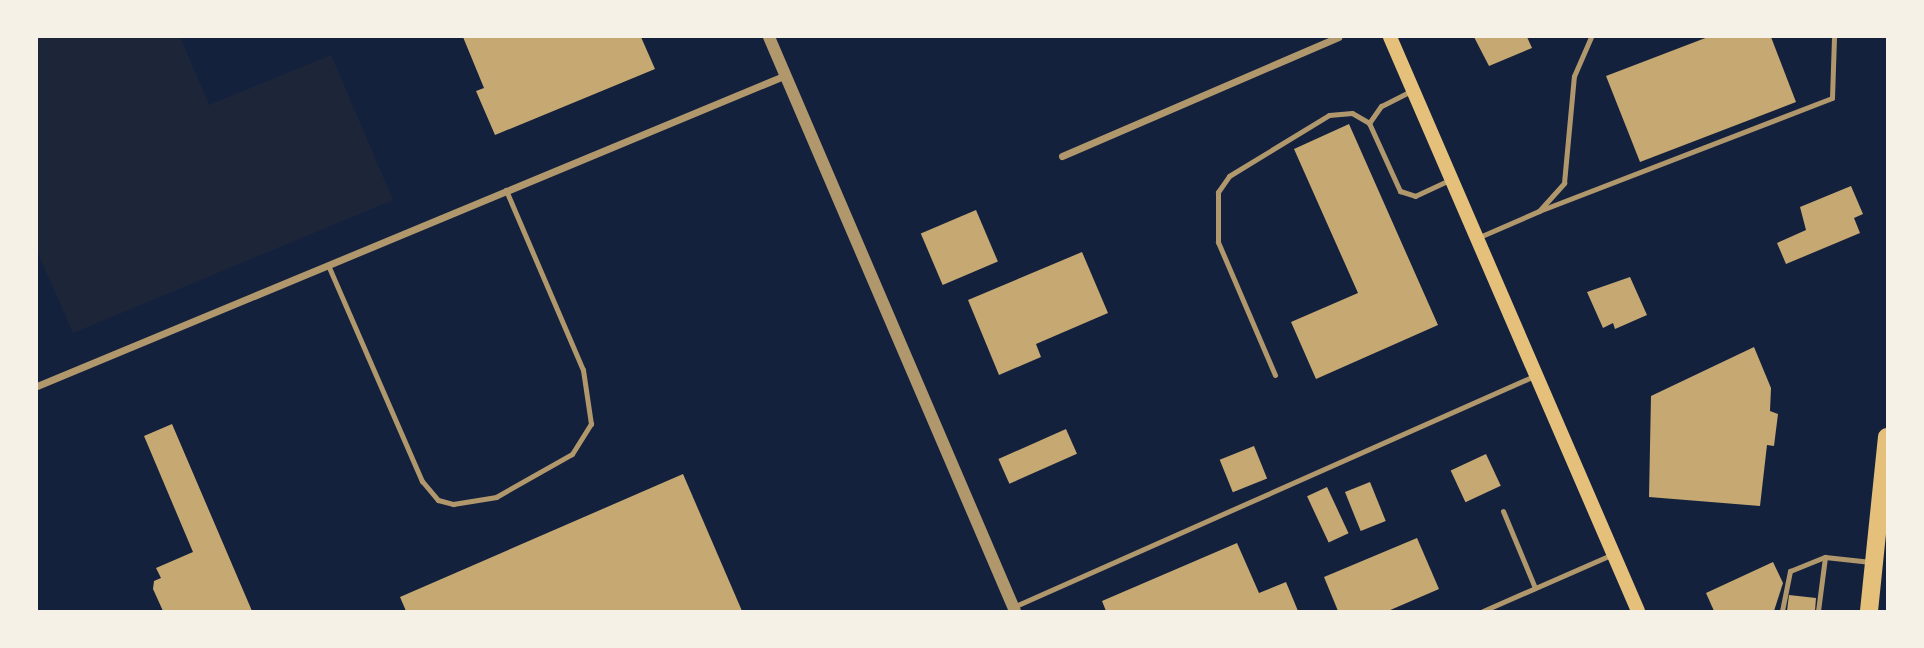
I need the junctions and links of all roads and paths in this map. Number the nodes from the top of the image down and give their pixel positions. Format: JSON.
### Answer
{"nodes":[{"id":1,"x":769,"y":37,"type":"edge"},
{"id":2,"x":1338,"y":37,"type":"edge"},
{"id":3,"x":1390,"y":37,"type":"edge"},
{"id":4,"x":1591,"y":37,"type":"edge"},
{"id":5,"x":1834,"y":37,"type":"edge"},
{"id":6,"x":786,"y":75,"type":"junction"},
{"id":7,"x":1412,"y":90,"type":"junction"},
{"id":8,"x":1369,"y":123,"type":"junction"},
{"id":9,"x":1062,"y":156,"type":"dead end"},
{"id":10,"x":1450,"y":180,"type":"junction"},
{"id":11,"x":506,"y":189,"type":"junction"},
{"id":12,"x":1539,"y":212,"type":"junction"},
{"id":13,"x":1475,"y":238,"type":"junction"},
{"id":14,"x":328,"y":265,"type":"junction"},
{"id":15,"x":1275,"y":375,"type":"dead end"},
{"id":16,"x":1534,"y":376,"type":"junction"},
{"id":17,"x":37,"y":386,"type":"edge"},
{"id":18,"x":1887,"y":437,"type":"edge"},
{"id":19,"x":1884,"y":495,"type":"edge"},
{"id":20,"x":1503,"y":512,"type":"dead end"},
{"id":21,"x":1613,"y":554,"type":"junction"},
{"id":22,"x":1825,"y":557,"type":"junction"},
{"id":23,"x":1874,"y":562,"type":"junction"},
{"id":24,"x":1535,"y":588,"type":"junction"},
{"id":25,"x":1014,"y":609,"type":"edge"},
{"id":26,"x":1483,"y":611,"type":"edge"},
{"id":27,"x":1637,"y":611,"type":"edge"},
{"id":28,"x":1783,"y":611,"type":"edge"},
{"id":29,"x":1818,"y":611,"type":"edge"},
{"id":30,"x":1869,"y":611,"type":"edge"}],
"edges":[{"from":1,"to":6,"type":"street"},
{"from":2,"to":9,"type":"street"},
{"from":3,"to":7,"type":"main road"},
{"from":4,"to":12,"type":"lane"},
{"from":5,"to":12,"type":"lane"},
{"from":6,"to":11,"type":"street"},
{"from":6,"to":25,"type":"street"},
{"from":7,"to":8,"type":"lane"},
{"from":7,"to":10,"type":"main road"},
{"from":8,"to":10,"type":"lane"},
{"from":8,"to":15,"type":"lane"},
{"from":10,"to":13,"type":"main road"},
{"from":11,"to":14,"type":"street"},
{"from":11,"to":14,"type":"lane"},
{"from":12,"to":13,"type":"lane"},
{"from":13,"to":16,"type":"main road"},
{"from":14,"to":17,"type":"street"},
{"from":16,"to":21,"type":"main road"},
{"from":16,"to":25,"type":"lane"},
{"from":18,"to":19,"type":"main road"},
{"from":19,"to":23,"type":"main road"},
{"from":20,"to":24,"type":"lane"},
{"from":21,"to":24,"type":"lane"},
{"from":21,"to":27,"type":"main road"},
{"from":22,"to":23,"type":"lane"},
{"from":22,"to":28,"type":"lane"},
{"from":22,"to":29,"type":"lane"},
{"from":23,"to":30,"type":"main road"},
{"from":24,"to":26,"type":"lane"}]}
